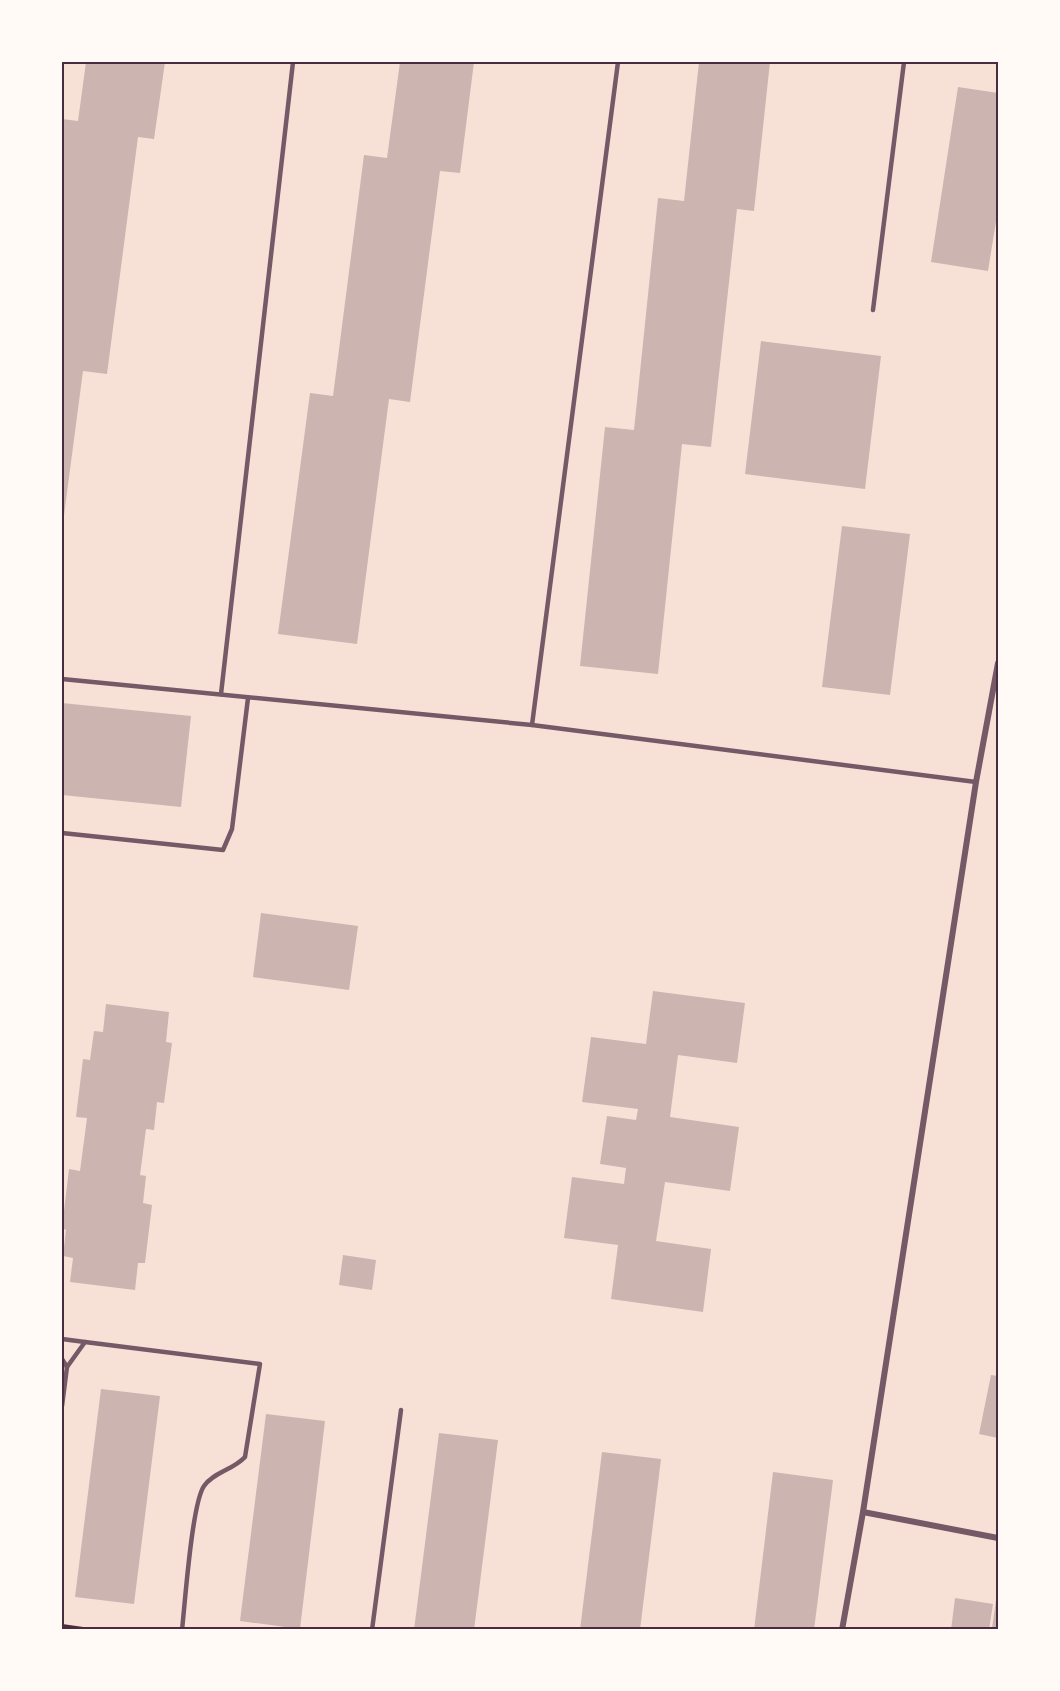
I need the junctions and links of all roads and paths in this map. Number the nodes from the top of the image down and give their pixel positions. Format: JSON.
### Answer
{"nodes":[{"id":1,"x":293,"y":62,"type":"edge"},
{"id":2,"x":618,"y":62,"type":"edge"},
{"id":3,"x":904,"y":62,"type":"edge"},
{"id":4,"x":873,"y":310,"type":"dead end"},
{"id":5,"x":999,"y":663,"type":"edge"},
{"id":6,"x":62,"y":680,"type":"edge"},
{"id":7,"x":221,"y":694,"type":"junction"},
{"id":8,"x":248,"y":698,"type":"junction"},
{"id":9,"x":532,"y":725,"type":"junction"},
{"id":10,"x":975,"y":782,"type":"junction"},
{"id":11,"x":62,"y":833,"type":"edge"},
{"id":12,"x":62,"y":1339,"type":"edge"},
{"id":13,"x":85,"y":1342,"type":"junction"},
{"id":14,"x":62,"y":1359,"type":"edge"},
{"id":15,"x":67,"y":1367,"type":"junction"},
{"id":16,"x":62,"y":1406,"type":"edge"},
{"id":17,"x":401,"y":1410,"type":"dead end"},
{"id":18,"x":863,"y":1512,"type":"junction"},
{"id":19,"x":999,"y":1538,"type":"edge"},
{"id":20,"x":62,"y":1626,"type":"edge"},
{"id":21,"x":90,"y":1629,"type":"edge"},
{"id":22,"x":182,"y":1629,"type":"edge"},
{"id":23,"x":372,"y":1629,"type":"edge"},
{"id":24,"x":842,"y":1629,"type":"edge"}],
"edges":[{"from":1,"to":7,"type":"lane"},
{"from":2,"to":9,"type":"lane"},
{"from":3,"to":4,"type":"lane"},
{"from":5,"to":10,"type":"street"},
{"from":6,"to":7,"type":"lane"},
{"from":7,"to":8,"type":"lane"},
{"from":8,"to":9,"type":"lane"},
{"from":8,"to":11,"type":"lane"},
{"from":9,"to":10,"type":"lane"},
{"from":10,"to":18,"type":"street"},
{"from":12,"to":13,"type":"lane"},
{"from":13,"to":15,"type":"lane"},
{"from":13,"to":22,"type":"lane"},
{"from":14,"to":15,"type":"lane"},
{"from":15,"to":16,"type":"lane"},
{"from":17,"to":23,"type":"lane"},
{"from":18,"to":19,"type":"street"},
{"from":18,"to":24,"type":"street"},
{"from":20,"to":21,"type":"path"}]}
